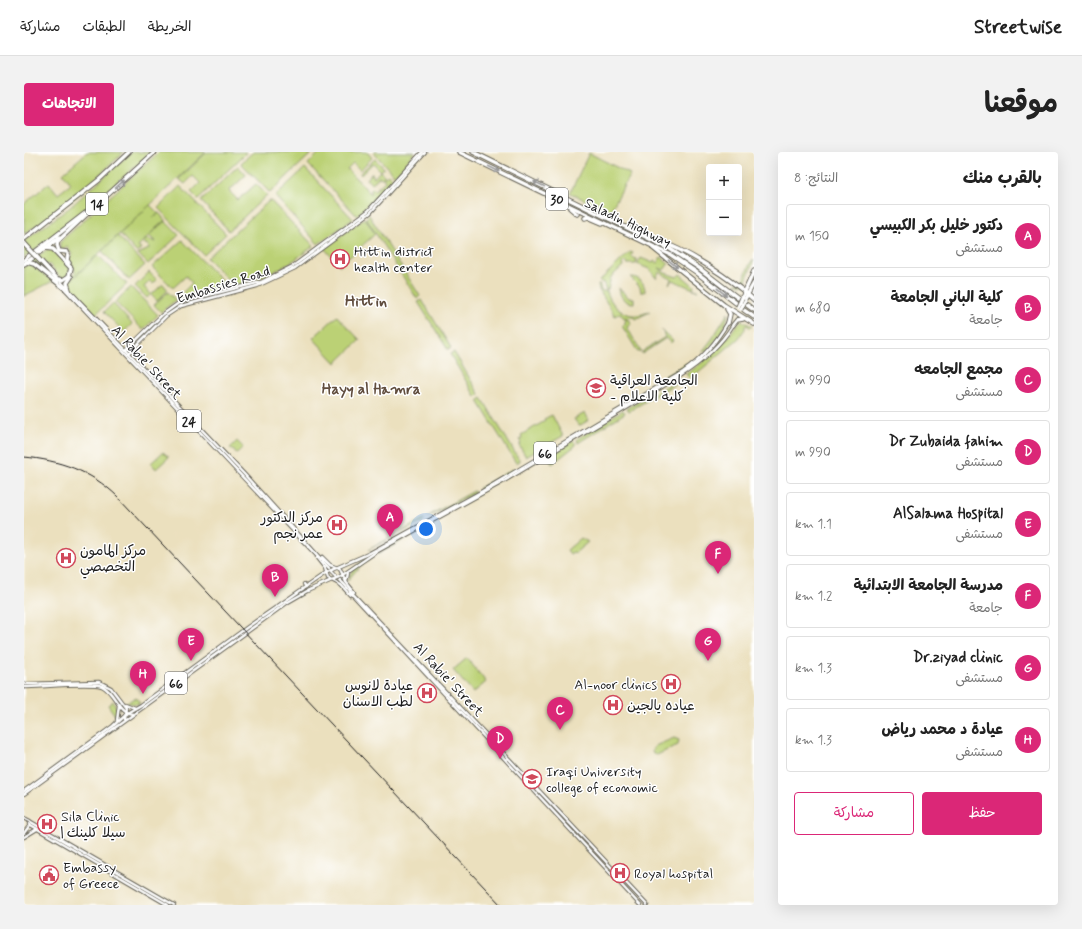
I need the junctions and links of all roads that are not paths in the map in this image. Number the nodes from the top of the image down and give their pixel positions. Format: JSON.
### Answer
{"nodes":[{"id":1,"x":129,"y":152,"type":"edge"},
{"id":2,"x":155,"y":152,"type":"edge"},
{"id":3,"x":423,"y":152,"type":"edge"},
{"id":4,"x":459,"y":152,"type":"edge"},
{"id":5,"x":473,"y":152,"type":"edge"},
{"id":6,"x":558,"y":200,"type":"junction"},
{"id":7,"x":101,"y":201,"type":"junction"},
{"id":8,"x":577,"y":214,"type":"dead end"},
{"id":9,"x":585,"y":218,"type":"dead end"},
{"id":10,"x":612,"y":226,"type":"junction"},
{"id":11,"x":645,"y":236,"type":"junction"},
{"id":12,"x":24,"y":237,"type":"edge"},
{"id":13,"x":60,"y":237,"type":"junction"},
{"id":14,"x":642,"y":241,"type":"junction"},
{"id":15,"x":24,"y":244,"type":"edge"},
{"id":16,"x":45,"y":248,"type":"junction"},
{"id":17,"x":32,"y":256,"type":"dead end"},
{"id":18,"x":25,"y":262,"type":"edge"},
{"id":19,"x":754,"y":271,"type":"edge"},
{"id":20,"x":58,"y":279,"type":"junction"},
{"id":21,"x":750,"y":279,"type":"junction"},
{"id":22,"x":754,"y":283,"type":"edge"},
{"id":23,"x":734,"y":285,"type":"junction"},
{"id":24,"x":64,"y":288,"type":"junction"},
{"id":25,"x":69,"y":290,"type":"junction"},
{"id":26,"x":746,"y":293,"type":"junction"},
{"id":27,"x":754,"y":299,"type":"edge"},
{"id":28,"x":743,"y":300,"type":"junction"},
{"id":29,"x":724,"y":305,"type":"junction"},
{"id":30,"x":739,"y":308,"type":"junction"},
{"id":31,"x":754,"y":310,"type":"edge"},
{"id":32,"x":736,"y":313,"type":"junction"},
{"id":33,"x":754,"y":317,"type":"edge"},
{"id":34,"x":747,"y":321,"type":"junction"},
{"id":35,"x":728,"y":323,"type":"junction"},
{"id":36,"x":754,"y":324,"type":"edge"},
{"id":37,"x":732,"y":325,"type":"junction"},
{"id":38,"x":128,"y":351,"type":"junction"},
{"id":39,"x":313,"y":551,"type":"junction"},
{"id":40,"x":353,"y":561,"type":"junction"},
{"id":41,"x":355,"y":565,"type":"junction"},
{"id":42,"x":329,"y":568,"type":"dead end"},
{"id":43,"x":335,"y":568,"type":"junction"},
{"id":44,"x":332,"y":571,"type":"dead end"},
{"id":45,"x":349,"y":571,"type":"junction"},
{"id":46,"x":327,"y":572,"type":"junction"},
{"id":47,"x":336,"y":576,"type":"dead end"},
{"id":48,"x":341,"y":576,"type":"junction"},
{"id":49,"x":318,"y":578,"type":"junction"},
{"id":50,"x":333,"y":580,"type":"junction"},
{"id":51,"x":339,"y":580,"type":"dead end"},
{"id":52,"x":346,"y":582,"type":"junction"},
{"id":53,"x":304,"y":584,"type":"dead end"},
{"id":54,"x":312,"y":584,"type":"junction"},
{"id":55,"x":323,"y":585,"type":"junction"},
{"id":56,"x":306,"y":587,"type":"junction"},
{"id":57,"x":316,"y":587,"type":"junction"},
{"id":58,"x":356,"y":598,"type":"junction"},
{"id":59,"x":415,"y":658,"type":"junction"},
{"id":60,"x":412,"y":661,"type":"junction"},
{"id":61,"x":24,"y":684,"type":"edge"},
{"id":62,"x":24,"y":687,"type":"edge"},
{"id":63,"x":118,"y":702,"type":"junction"},
{"id":64,"x":123,"y":703,"type":"junction"},
{"id":65,"x":137,"y":707,"type":"junction"},
{"id":66,"x":127,"y":713,"type":"junction"},
{"id":67,"x":134,"y":714,"type":"junction"},
{"id":68,"x":117,"y":723,"type":"junction"},
{"id":69,"x":121,"y":723,"type":"junction"},
{"id":70,"x":513,"y":763,"type":"junction"},
{"id":71,"x":511,"y":766,"type":"junction"},
{"id":72,"x":517,"y":770,"type":"junction"},
{"id":73,"x":24,"y":793,"type":"edge"},
{"id":74,"x":24,"y":818,"type":"edge"},
{"id":75,"x":24,"y":822,"type":"edge"},
{"id":76,"x":29,"y":823,"type":"junction"},
{"id":77,"x":563,"y":823,"type":"junction"},
{"id":78,"x":37,"y":829,"type":"junction"},
{"id":79,"x":578,"y":831,"type":"junction"},
{"id":80,"x":24,"y":833,"type":"edge"},
{"id":81,"x":24,"y":837,"type":"edge"},
{"id":82,"x":577,"y":837,"type":"junction"},
{"id":83,"x":591,"y":846,"type":"junction"},
{"id":84,"x":644,"y":902,"type":"junction"},
{"id":85,"x":168,"y":905,"type":"edge"},
{"id":86,"x":174,"y":905,"type":"edge"},
{"id":87,"x":641,"y":905,"type":"edge"},
{"id":88,"x":647,"y":905,"type":"edge"}],
"edges":[{"from":1,"to":12,"type":"highway","number":"14"},
{"from":7,"to":2,"type":"highway","number":"14","one_way":true},
{"from":3,"to":38,"type":"main road","name":"Embassies Road"},
{"from":4,"to":6,"type":"highway","name":"Saladin Highway","number":"30","one_way":true},
{"from":11,"to":5,"type":"highway","name":"Saladin Highway","number":"30","one_way":true},
{"from":6,"to":8,"type":"highway"},
{"from":6,"to":10,"type":"highway","name":"Saladin Highway","number":"30"},
{"from":7,"to":13,"type":"highway"},
{"from":7,"to":16,"type":"highway","number":"14"},
{"from":9,"to":10,"type":"highway"},
{"from":10,"to":14,"type":"highway","name":"Saladin Highway","number":"30"},
{"from":11,"to":23,"type":"highway","number":"30"},
{"from":11,"to":28,"type":"highway","name":"Saladin Highway","number":"30"},
{"from":13,"to":16,"type":"highway"},
{"from":13,"to":25,"type":"highway"},
{"from":14,"to":29,"type":"highway","number":"30","one_way":true},
{"from":14,"to":30,"type":"highway","name":"Saladin Highway","number":"30","one_way":true},
{"from":15,"to":20,"type":"main road","number":"24","bridge":true},
{"from":16,"to":20,"type":"highway"},
{"from":17,"to":18,"type":"highway"},
{"from":18,"to":24,"type":"highway"},
{"from":19,"to":21,"type":"highway"},
{"from":20,"to":24,"type":"main road","name":"Al Rabie' Street","number":"24"},
{"from":20,"to":25,"type":"main road","name":"Al Rabie' Street","number":"24"},
{"from":21,"to":23,"type":"highway"},
{"from":21,"to":26,"type":"highway"},
{"from":22,"to":26,"type":"highway"},
{"from":22,"to":27,"type":"highway"},
{"from":23,"to":26,"type":"highway","number":"30"},
{"from":24,"to":39,"type":"main road","name":"Al Rabie' Street","number":"24"},
{"from":25,"to":38,"type":"main road","name":"Al Rabie' Street","number":"24"},
{"from":26,"to":27,"type":"highway"},
{"from":26,"to":28,"type":"highway"},
{"from":28,"to":30,"type":"highway","bridge":true},
{"from":28,"to":31,"type":"highway","name":"Saladin Highway"},
{"from":29,"to":32,"type":"highway","number":"30"},
{"from":29,"to":35,"type":"highway"},
{"from":30,"to":32,"type":"highway"},
{"from":30,"to":33,"type":"highway","name":"Saladin Highway"},
{"from":32,"to":34,"type":"highway"},
{"from":32,"to":35,"type":"main road","number":"66"},
{"from":32,"to":37,"type":"main road","number":"66"},
{"from":34,"to":36,"type":"highway"},
{"from":34,"to":37,"type":"highway"},
{"from":35,"to":40,"type":"main road","number":"66"},
{"from":37,"to":41,"type":"main road","number":"66"},
{"from":38,"to":39,"type":"main road","name":"Al Rabie' Street","number":"24"},
{"from":39,"to":42,"type":"main road","name":"Al Rabie' Street","number":"24"},
{"from":39,"to":43,"type":"main road"},
{"from":39,"to":46,"type":"main road"},
{"from":40,"to":41,"type":"main road"},
{"from":40,"to":43,"type":"main road","number":"66"},
{"from":41,"to":45,"type":"main road","number":"66"},
{"from":43,"to":46,"type":"main road"},
{"from":43,"to":48,"type":"main road"},
{"from":44,"to":47,"type":"main road"},
{"from":45,"to":48,"type":"main road","number":"66"},
{"from":45,"to":52,"type":"main road"},
{"from":46,"to":49,"type":"main road","number":"66"},
{"from":46,"to":50,"type":"main road"},
{"from":48,"to":50,"type":"main road"},
{"from":48,"to":52,"type":"main road"},
{"from":49,"to":54,"type":"main road","number":"66"},
{"from":49,"to":55,"type":"main road"},
{"from":50,"to":55,"type":"main road","number":"66"},
{"from":50,"to":58,"type":"main road"},
{"from":51,"to":58,"type":"main road","name":"Al Rabie' Street"},
{"from":52,"to":58,"type":"main road"},
{"from":53,"to":56,"type":"main road"},
{"from":54,"to":56,"type":"main road","number":"66"},
{"from":54,"to":57,"type":"main road"},
{"from":55,"to":57,"type":"main road","number":"66"},
{"from":56,"to":65,"type":"main road","number":"66"},
{"from":57,"to":67,"type":"main road","number":"66"},
{"from":58,"to":59,"type":"main road","name":"Al Rabie' Street"},
{"from":58,"to":60,"type":"main road","name":"Al Rabie' Street"},
{"from":59,"to":60,"type":"main road"},
{"from":59,"to":70,"type":"main road","name":"Al Rabie' Street"},
{"from":60,"to":71,"type":"main road","name":"Al Rabie' Street"},
{"from":61,"to":64,"type":"main road"},
{"from":62,"to":63,"type":"main road"},
{"from":63,"to":66,"type":"main road"},
{"from":63,"to":68,"type":"main road"},
{"from":64,"to":65,"type":"main road"},
{"from":64,"to":66,"type":"main road"},
{"from":65,"to":66,"type":"main road","number":"66"},
{"from":66,"to":67,"type":"main road"},
{"from":66,"to":68,"type":"main road","number":"66"},
{"from":66,"to":69,"type":"main road"},
{"from":67,"to":69,"type":"main road","number":"66"},
{"from":68,"to":73,"type":"main road","number":"66"},
{"from":69,"to":73,"type":"main road","number":"66"},
{"from":70,"to":71,"type":"main road"},
{"from":70,"to":72,"type":"main road","name":"Al Rabie' Street"},
{"from":71,"to":72,"type":"main road","name":"Al Rabie' Street"},
{"from":72,"to":77,"type":"main road","name":"Al Rabie' Street"},
{"from":72,"to":79,"type":"main road","name":"Al Rabie' Street"},
{"from":74,"to":76,"type":"main road"},
{"from":75,"to":76,"type":"main road"},
{"from":76,"to":78,"type":"main road"},
{"from":76,"to":80,"type":"main road"},
{"from":76,"to":86,"type":"main road"},
{"from":77,"to":79,"type":"main road"},
{"from":77,"to":82,"type":"main road","name":"Al Rabie' Street"},
{"from":78,"to":81,"type":"main road"},
{"from":78,"to":85,"type":"main road"},
{"from":79,"to":83,"type":"main road","name":"Al Rabie' Street"},
{"from":82,"to":83,"type":"main road"},
{"from":82,"to":87,"type":"main road","name":"Al Rabie' Street"},
{"from":83,"to":84,"type":"main road","name":"Al Rabie' Street"},
{"from":84,"to":87,"type":"main road"},
{"from":84,"to":88,"type":"main road","name":"Al Rabie' Street"}]}
